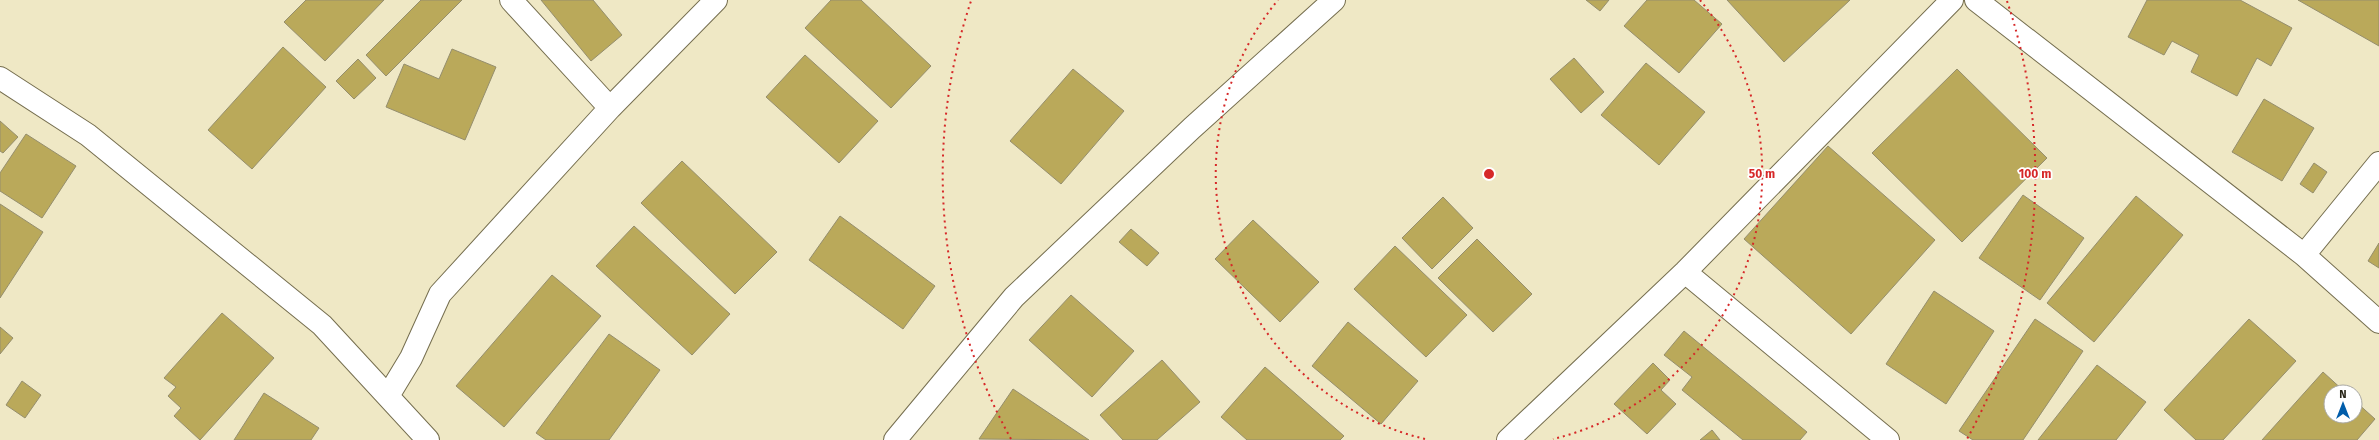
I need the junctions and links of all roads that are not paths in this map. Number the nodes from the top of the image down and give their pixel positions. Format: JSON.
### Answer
{"nodes":[{"id":1,"x":511,"y":0,"type":"edge"},
{"id":2,"x":716,"y":0,"type":"edge"},
{"id":3,"x":1334,"y":0,"type":"edge"},
{"id":4,"x":1952,"y":0,"type":"edge"},
{"id":5,"x":1976,"y":0,"type":"edge"},
{"id":6,"x":0,"y":78,"type":"edge"},
{"id":7,"x":610,"y":108,"type":"junction"},
{"id":8,"x":2379,"y":163,"type":"edge"},
{"id":9,"x":2304,"y":254,"type":"junction"},
{"id":10,"x":1685,"y":272,"type":"junction"},
{"id":11,"x":2379,"y":322,"type":"edge"},
{"id":12,"x":388,"y":396,"type":"junction"},
{"id":13,"x":428,"y":440,"type":"edge"},
{"id":14,"x":895,"y":440,"type":"edge"},
{"id":15,"x":1508,"y":440,"type":"edge"},
{"id":16,"x":1888,"y":440,"type":"edge"}],
"edges":[{"from":1,"to":7,"type":"street"},
{"from":2,"to":7,"type":"street"},
{"from":3,"to":14,"type":"street"},
{"from":4,"to":10,"type":"street"},
{"from":5,"to":9,"type":"street"},
{"from":6,"to":12,"type":"street"},
{"from":7,"to":12,"type":"street"},
{"from":8,"to":9,"type":"street"},
{"from":9,"to":11,"type":"street"},
{"from":10,"to":15,"type":"street"},
{"from":10,"to":16,"type":"street"},
{"from":12,"to":13,"type":"street"}]}
